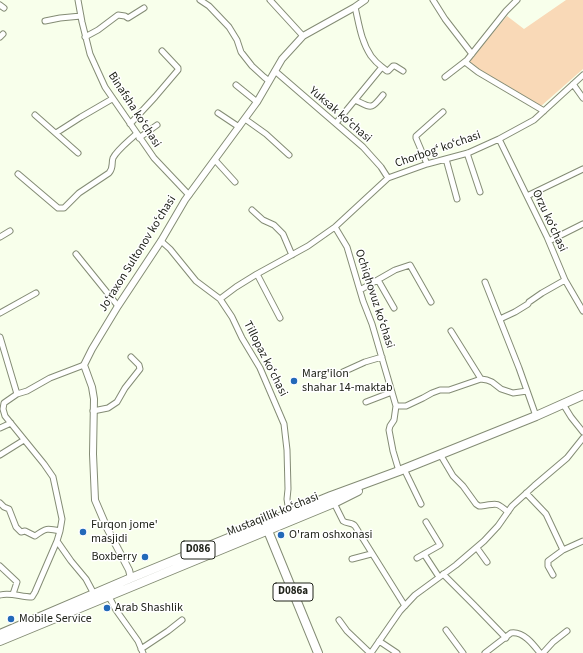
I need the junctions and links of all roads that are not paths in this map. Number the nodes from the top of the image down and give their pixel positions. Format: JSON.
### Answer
{"nodes":[{"id":1,"x":78,"y":0,"type":"edge"},
{"id":2,"x":200,"y":0,"type":"edge"},
{"id":3,"x":270,"y":0,"type":"edge"},
{"id":4,"x":365,"y":0,"type":"edge"},
{"id":5,"x":433,"y":0,"type":"edge"},
{"id":6,"x":516,"y":0,"type":"edge"},
{"id":7,"x":355,"y":7,"type":"junction"},
{"id":8,"x":144,"y":8,"type":"dead end"},
{"id":9,"x":81,"y":16,"type":"junction"},
{"id":10,"x":45,"y":21,"type":"dead end"},
{"id":11,"x":303,"y":36,"type":"junction"},
{"id":12,"x":86,"y":37,"type":"junction"},
{"id":13,"x":162,"y":51,"type":"dead end"},
{"id":14,"x":472,"y":54,"type":"junction"},
{"id":15,"x":465,"y":62,"type":"junction"},
{"id":16,"x":382,"y":67,"type":"junction"},
{"id":17,"x":275,"y":71,"type":"junction"},
{"id":18,"x":403,"y":71,"type":"dead end"},
{"id":19,"x":583,"y":75,"type":"edge"},
{"id":20,"x":445,"y":77,"type":"dead end"},
{"id":21,"x":269,"y":81,"type":"junction"},
{"id":22,"x":573,"y":84,"type":"junction"},
{"id":23,"x":236,"y":85,"type":"dead end"},
{"id":24,"x":383,"y":95,"type":"dead end"},
{"id":25,"x":583,"y":98,"type":"edge"},
{"id":26,"x":112,"y":99,"type":"junction"},
{"id":27,"x":355,"y":100,"type":"junction"},
{"id":28,"x":257,"y":102,"type":"junction"},
{"id":29,"x":544,"y":111,"type":"junction"},
{"id":30,"x":443,"y":112,"type":"dead end"},
{"id":31,"x":218,"y":113,"type":"dead end"},
{"id":32,"x":35,"y":115,"type":"dead end"},
{"id":33,"x":245,"y":119,"type":"junction"},
{"id":34,"x":336,"y":123,"type":"junction"},
{"id":35,"x":130,"y":124,"type":"junction"},
{"id":36,"x":157,"y":125,"type":"dead end"},
{"id":37,"x":239,"y":128,"type":"junction"},
{"id":38,"x":56,"y":133,"type":"junction"},
{"id":39,"x":138,"y":136,"type":"junction"},
{"id":40,"x":499,"y":139,"type":"junction"},
{"id":41,"x":78,"y":153,"type":"dead end"},
{"id":42,"x":467,"y":153,"type":"junction"},
{"id":43,"x":289,"y":155,"type":"dead end"},
{"id":44,"x":446,"y":159,"type":"junction"},
{"id":45,"x":215,"y":160,"type":"junction"},
{"id":46,"x":427,"y":164,"type":"junction"},
{"id":47,"x":583,"y":170,"type":"edge"},
{"id":48,"x":18,"y":174,"type":"dead end"},
{"id":49,"x":388,"y":178,"type":"junction"},
{"id":50,"x":235,"y":182,"type":"dead end"},
{"id":51,"x":480,"y":192,"type":"dead end"},
{"id":52,"x":189,"y":195,"type":"junction"},
{"id":53,"x":527,"y":196,"type":"junction"},
{"id":54,"x":457,"y":199,"type":"dead end"},
{"id":55,"x":252,"y":210,"type":"dead end"},
{"id":56,"x":583,"y":224,"type":"edge"},
{"id":57,"x":335,"y":227,"type":"junction"},
{"id":58,"x":10,"y":231,"type":"dead end"},
{"id":59,"x":0,"y":237,"type":"edge"},
{"id":60,"x":161,"y":241,"type":"junction"},
{"id":61,"x":548,"y":241,"type":"junction"},
{"id":62,"x":76,"y":254,"type":"dead end"},
{"id":63,"x":292,"y":255,"type":"junction"},
{"id":64,"x":257,"y":274,"type":"junction"},
{"id":65,"x":378,"y":280,"type":"junction"},
{"id":66,"x":564,"y":280,"type":"junction"},
{"id":67,"x":485,"y":282,"type":"dead end"},
{"id":68,"x":360,"y":290,"type":"junction"},
{"id":69,"x":36,"y":293,"type":"dead end"},
{"id":70,"x":220,"y":300,"type":"junction"},
{"id":71,"x":432,"y":302,"type":"dead end"},
{"id":72,"x":118,"y":306,"type":"junction"},
{"id":73,"x":394,"y":308,"type":"dead end"},
{"id":74,"x":583,"y":311,"type":"edge"},
{"id":75,"x":0,"y":313,"type":"edge"},
{"id":76,"x":280,"y":318,"type":"dead end"},
{"id":77,"x":500,"y":319,"type":"junction"},
{"id":78,"x":451,"y":331,"type":"dead end"},
{"id":79,"x":0,"y":337,"type":"edge"},
{"id":80,"x":382,"y":356,"type":"junction"},
{"id":81,"x":131,"y":357,"type":"dead end"},
{"id":82,"x":84,"y":365,"type":"junction"},
{"id":83,"x":342,"y":372,"type":"dead end"},
{"id":84,"x":481,"y":379,"type":"junction"},
{"id":85,"x":528,"y":390,"type":"junction"},
{"id":86,"x":392,"y":392,"type":"junction"},
{"id":87,"x":18,"y":394,"type":"junction"},
{"id":88,"x":583,"y":395,"type":"edge"},
{"id":89,"x":2,"y":402,"type":"edge"},
{"id":90,"x":366,"y":402,"type":"dead end"},
{"id":91,"x":563,"y":404,"type":"junction"},
{"id":92,"x":396,"y":406,"type":"junction"},
{"id":93,"x":93,"y":411,"type":"junction"},
{"id":94,"x":536,"y":416,"type":"junction"},
{"id":95,"x":11,"y":423,"type":"junction"},
{"id":96,"x":0,"y":428,"type":"edge"},
{"id":97,"x":583,"y":432,"type":"edge"},
{"id":98,"x":583,"y":438,"type":"edge"},
{"id":99,"x":24,"y":440,"type":"junction"},
{"id":100,"x":440,"y":454,"type":"junction"},
{"id":101,"x":0,"y":455,"type":"edge"},
{"id":102,"x":401,"y":470,"type":"junction"},
{"id":103,"x":526,"y":493,"type":"junction"},
{"id":104,"x":332,"y":500,"type":"junction"},
{"id":105,"x":0,"y":503,"type":"edge"},
{"id":106,"x":421,"y":504,"type":"dead end"},
{"id":107,"x":508,"y":512,"type":"junction"},
{"id":108,"x":289,"y":513,"type":"junction"},
{"id":109,"x":426,"y":522,"type":"dead end"},
{"id":110,"x":266,"y":527,"type":"junction"},
{"id":111,"x":60,"y":531,"type":"junction"},
{"id":112,"x":57,"y":541,"type":"junction"},
{"id":113,"x":583,"y":541,"type":"edge"},
{"id":114,"x":476,"y":548,"type":"junction"},
{"id":115,"x":563,"y":550,"type":"junction"},
{"id":116,"x":371,"y":554,"type":"junction"},
{"id":117,"x":424,"y":554,"type":"junction"},
{"id":118,"x":417,"y":558,"type":"dead end"},
{"id":119,"x":352,"y":559,"type":"dead end"},
{"id":120,"x":487,"y":562,"type":"dead end"},
{"id":121,"x":0,"y":566,"type":"edge"},
{"id":122,"x":553,"y":575,"type":"dead end"},
{"id":123,"x":441,"y":576,"type":"junction"},
{"id":124,"x":131,"y":578,"type":"junction"},
{"id":125,"x":14,"y":594,"type":"junction"},
{"id":126,"x":94,"y":594,"type":"junction"},
{"id":127,"x":0,"y":595,"type":"edge"},
{"id":128,"x":108,"y":596,"type":"junction"},
{"id":129,"x":405,"y":606,"type":"junction"},
{"id":130,"x":182,"y":620,"type":"dead end"},
{"id":131,"x":339,"y":620,"type":"dead end"},
{"id":132,"x":446,"y":630,"type":"dead end"},
{"id":133,"x":567,"y":631,"type":"dead end"},
{"id":134,"x":0,"y":634,"type":"edge"},
{"id":135,"x":506,"y":638,"type":"junction"},
{"id":136,"x":0,"y":641,"type":"edge"},
{"id":137,"x":379,"y":641,"type":"junction"},
{"id":138,"x":142,"y":651,"type":"edge"},
{"id":139,"x":318,"y":653,"type":"edge"},
{"id":140,"x":370,"y":653,"type":"edge"},
{"id":141,"x":397,"y":653,"type":"edge"},
{"id":142,"x":463,"y":653,"type":"edge"},
{"id":143,"x":485,"y":653,"type":"edge"},
{"id":144,"x":540,"y":653,"type":"edge"},
{"id":145,"x":543,"y":653,"type":"edge"}],
"edges":[{"from":1,"to":9,"type":"street","name":"Binafsha koʻchasi"},
{"from":2,"to":21,"type":"street"},
{"from":3,"to":11,"type":"street"},
{"from":4,"to":7,"type":"street","name":"Joʻraxon Sultonov koʻchasi"},
{"from":5,"to":14,"type":"street"},
{"from":6,"to":14,"type":"street"},
{"from":7,"to":11,"type":"street","name":"Joʻraxon Sultonov koʻchasi"},
{"from":7,"to":16,"type":"street"},
{"from":8,"to":12,"type":"street"},
{"from":9,"to":10,"type":"street"},
{"from":9,"to":12,"type":"street","name":"Binafsha koʻchasi"},
{"from":11,"to":17,"type":"street","name":"Joʻraxon Sultonov koʻchasi"},
{"from":12,"to":26,"type":"street","name":"Binafsha koʻchasi"},
{"from":13,"to":35,"type":"street"},
{"from":14,"to":15,"type":"street"},
{"from":15,"to":20,"type":"street"},
{"from":15,"to":29,"type":"street"},
{"from":16,"to":18,"type":"street"},
{"from":16,"to":27,"type":"street"},
{"from":17,"to":21,"type":"street","name":"Joʻraxon Sultonov koʻchasi"},
{"from":17,"to":34,"type":"street","name":"Yuksak koʻchasi"},
{"from":19,"to":22,"type":"street","name":"Chorbogʻ koʻchasi"},
{"from":21,"to":28,"type":"street","name":"Joʻraxon Sultonov koʻchasi"},
{"from":22,"to":25,"type":"street"},
{"from":22,"to":29,"type":"street","name":"Chorbogʻ koʻchasi"},
{"from":23,"to":28,"type":"street"},
{"from":24,"to":27,"type":"street"},
{"from":26,"to":35,"type":"street","name":"Binafsha koʻchasi"},
{"from":26,"to":38,"type":"street"},
{"from":27,"to":34,"type":"street"},
{"from":28,"to":33,"type":"street","name":"Joʻraxon Sultonov koʻchasi"},
{"from":29,"to":40,"type":"street","name":"Chorbogʻ koʻchasi"},
{"from":30,"to":46,"type":"street"},
{"from":31,"to":37,"type":"street"},
{"from":32,"to":38,"type":"street"},
{"from":33,"to":37,"type":"street","name":"Joʻraxon Sultonov koʻchasi"},
{"from":33,"to":43,"type":"street"},
{"from":34,"to":49,"type":"street","name":"Yuksak koʻchasi"},
{"from":35,"to":39,"type":"street","name":"Binafsha koʻchasi"},
{"from":36,"to":39,"type":"street"},
{"from":37,"to":45,"type":"street","name":"Joʻraxon Sultonov koʻchasi"},
{"from":38,"to":41,"type":"street"},
{"from":39,"to":48,"type":"street"},
{"from":39,"to":52,"type":"street","name":"Binafsha koʻchasi"},
{"from":40,"to":42,"type":"street","name":"Chorbogʻ koʻchasi"},
{"from":40,"to":53,"type":"street","name":"Orzu koʻchasi"},
{"from":42,"to":44,"type":"street","name":"Chorbogʻ koʻchasi"},
{"from":42,"to":51,"type":"street"},
{"from":44,"to":46,"type":"street","name":"Chorbogʻ koʻchasi"},
{"from":44,"to":54,"type":"street"},
{"from":45,"to":50,"type":"street"},
{"from":45,"to":52,"type":"street","name":"Joʻraxon Sultonov koʻchasi"},
{"from":46,"to":49,"type":"street","name":"Chorbogʻ koʻchasi"},
{"from":47,"to":53,"type":"street"},
{"from":49,"to":57,"type":"street","name":"Chorbogʻ koʻchasi"},
{"from":52,"to":60,"type":"street","name":"Joʻraxon Sultonov koʻchasi"},
{"from":53,"to":61,"type":"street","name":"Orzu koʻchasi"},
{"from":55,"to":63,"type":"street"},
{"from":56,"to":61,"type":"street"},
{"from":57,"to":63,"type":"street","name":"Chorbogʻ koʻchasi"},
{"from":57,"to":68,"type":"street","name":"Ochiqhovuz koʻchasi"},
{"from":58,"to":59,"type":"street"},
{"from":60,"to":70,"type":"street","name":"Tillopaz koʻchasi"},
{"from":60,"to":72,"type":"street","name":"Joʻraxon Sultonov koʻchasi"},
{"from":61,"to":66,"type":"street","name":"Orzu koʻchasi"},
{"from":62,"to":72,"type":"street"},
{"from":63,"to":64,"type":"street","name":"Chorbogʻ koʻchasi"},
{"from":64,"to":70,"type":"street","name":"Chorbogʻ koʻchasi"},
{"from":64,"to":76,"type":"street"},
{"from":65,"to":68,"type":"street"},
{"from":65,"to":71,"type":"street"},
{"from":65,"to":73,"type":"street"},
{"from":66,"to":74,"type":"street","name":"Orzu koʻchasi"},
{"from":66,"to":77,"type":"street"},
{"from":67,"to":77,"type":"street"},
{"from":68,"to":80,"type":"street","name":"Ochiqhovuz koʻchasi"},
{"from":69,"to":75,"type":"street"},
{"from":70,"to":108,"type":"street","name":"Tillopaz koʻchasi"},
{"from":72,"to":82,"type":"street","name":"Joʻraxon Sultonov koʻchasi"},
{"from":77,"to":85,"type":"street"},
{"from":78,"to":84,"type":"street"},
{"from":79,"to":87,"type":"street"},
{"from":80,"to":83,"type":"street"},
{"from":80,"to":86,"type":"street","name":"Ochiqhovuz koʻchasi"},
{"from":81,"to":93,"type":"street"},
{"from":82,"to":87,"type":"street"},
{"from":82,"to":93,"type":"street"},
{"from":84,"to":85,"type":"street"},
{"from":84,"to":92,"type":"street"},
{"from":85,"to":94,"type":"street"},
{"from":86,"to":90,"type":"street"},
{"from":86,"to":92,"type":"street","name":"Ochiqhovuz koʻchasi"},
{"from":87,"to":89,"type":"street"},
{"from":88,"to":91,"type":"main road","name":"Mustaqillik koʻchasi","number":"D086"},
{"from":89,"to":95,"type":"street"},
{"from":91,"to":94,"type":"main road","name":"Mustaqillik koʻchasi","number":"D086"},
{"from":91,"to":97,"type":"street"},
{"from":92,"to":102,"type":"street"},
{"from":93,"to":124,"type":"street"},
{"from":94,"to":100,"type":"main road","name":"Mustaqillik koʻchasi","number":"D086"},
{"from":95,"to":96,"type":"street"},
{"from":95,"to":99,"type":"street"},
{"from":98,"to":103,"type":"street"},
{"from":99,"to":101,"type":"street"},
{"from":99,"to":111,"type":"street"},
{"from":100,"to":102,"type":"main road","name":"Mustaqillik koʻchasi","number":"D086"},
{"from":100,"to":107,"type":"street"},
{"from":102,"to":104,"type":"main road","name":"Mustaqillik koʻchasi","number":"D086"},
{"from":102,"to":106,"type":"street"},
{"from":103,"to":107,"type":"street"},
{"from":103,"to":115,"type":"street"},
{"from":104,"to":108,"type":"main road","name":"Mustaqillik koʻchasi","number":"D086"},
{"from":104,"to":110,"type":"main road","name":"Mustaqillik koʻchasi","number":"D086"},
{"from":104,"to":116,"type":"street"},
{"from":105,"to":111,"type":"street"},
{"from":107,"to":114,"type":"street"},
{"from":108,"to":110,"type":"main road","name":"Mustaqillik koʻchasi","number":"D086"},
{"from":109,"to":117,"type":"street"},
{"from":110,"to":124,"type":"main road","name":"Mustaqillik koʻchasi","number":"D086"},
{"from":110,"to":128,"type":"main road","name":"Mustaqillik koʻchasi","number":"D086"},
{"from":110,"to":139,"type":"main road","number":"D086a"},
{"from":111,"to":112,"type":"street"},
{"from":112,"to":125,"type":"street"},
{"from":112,"to":126,"type":"street"},
{"from":113,"to":115,"type":"street"},
{"from":114,"to":120,"type":"street"},
{"from":114,"to":123,"type":"street"},
{"from":115,"to":122,"type":"street"},
{"from":116,"to":119,"type":"street"},
{"from":116,"to":129,"type":"street"},
{"from":117,"to":118,"type":"street"},
{"from":117,"to":123,"type":"street"},
{"from":121,"to":125,"type":"street"},
{"from":123,"to":129,"type":"street"},
{"from":123,"to":135,"type":"street"},
{"from":124,"to":126,"type":"main road","name":"Mustaqillik koʻchasi","number":"D086"},
{"from":125,"to":127,"type":"street"},
{"from":126,"to":134,"type":"main road","name":"Mustaqillik koʻchasi","number":"D086"},
{"from":128,"to":136,"type":"main road","name":"Mustaqillik koʻchasi","number":"D086"},
{"from":128,"to":138,"type":"street"},
{"from":129,"to":137,"type":"street"},
{"from":130,"to":138,"type":"street"},
{"from":131,"to":140,"type":"street"},
{"from":132,"to":142,"type":"street"},
{"from":133,"to":145,"type":"street"},
{"from":135,"to":143,"type":"street"},
{"from":135,"to":144,"type":"street"},
{"from":137,"to":140,"type":"street"},
{"from":137,"to":141,"type":"street"}]}
